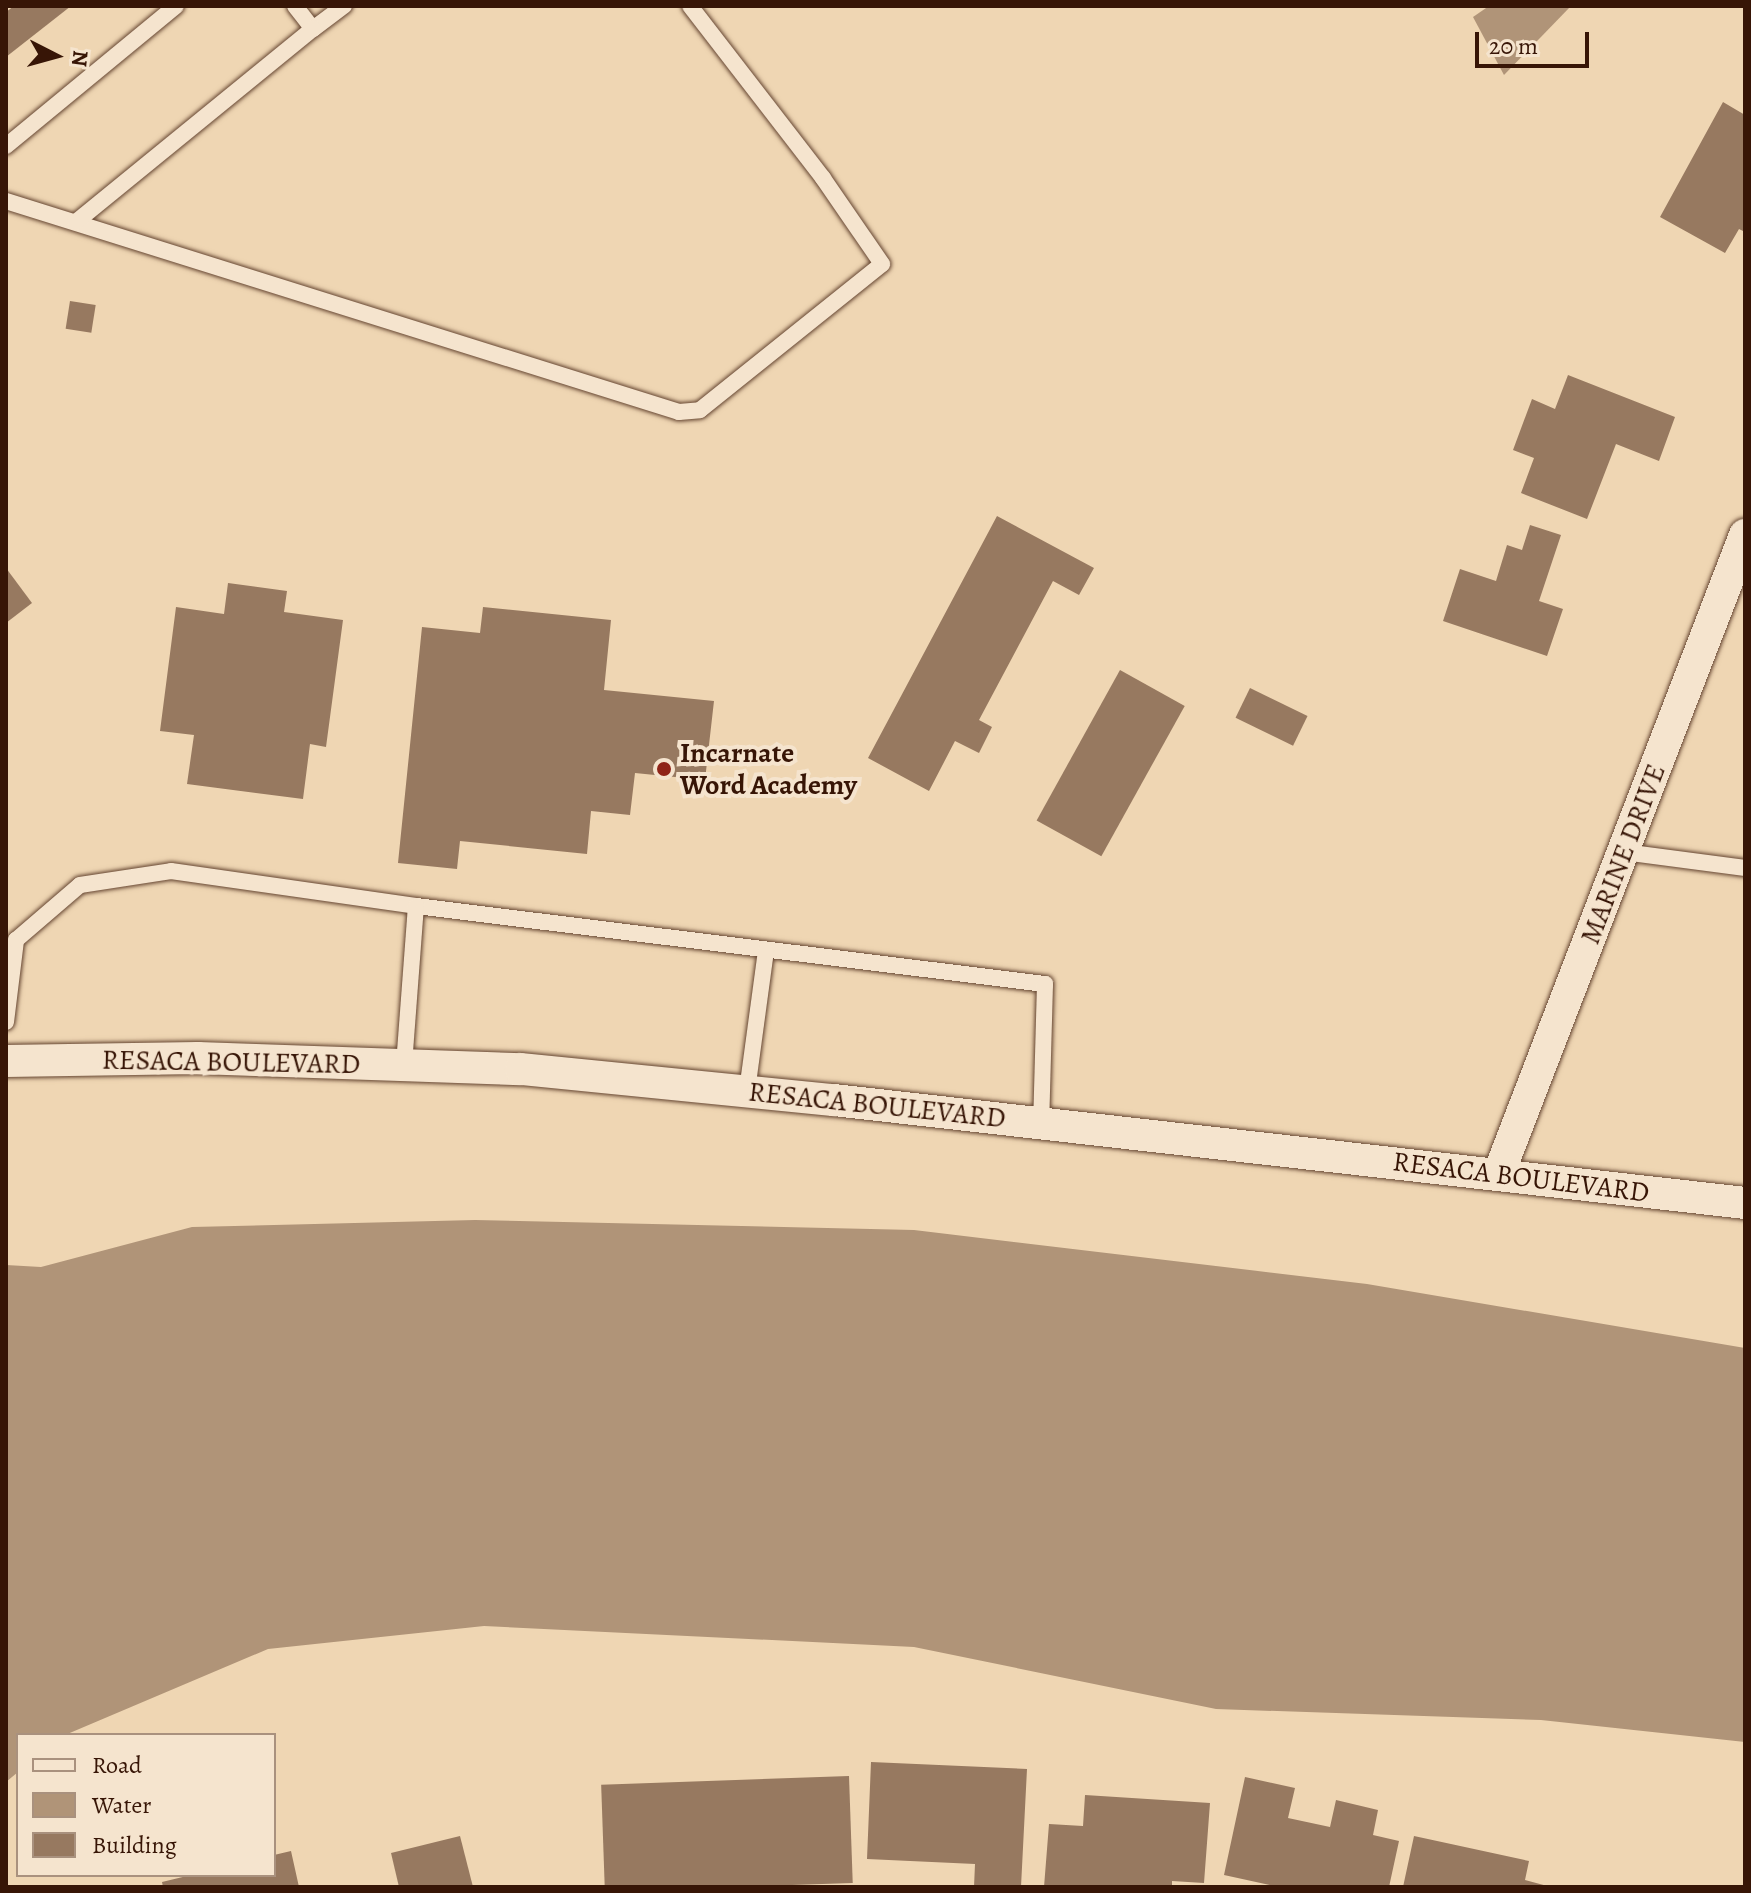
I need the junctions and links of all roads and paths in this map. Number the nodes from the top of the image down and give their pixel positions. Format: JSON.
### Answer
{"nodes":[{"id":1,"x":176,"y":6,"type":"edge"},
{"id":2,"x":295,"y":6,"type":"edge"},
{"id":3,"x":344,"y":6,"type":"edge"},
{"id":4,"x":690,"y":6,"type":"edge"},
{"id":5,"x":313,"y":29,"type":"junction"},
{"id":6,"x":6,"y":146,"type":"edge"},
{"id":7,"x":6,"y":201,"type":"edge"},
{"id":8,"x":76,"y":222,"type":"junction"},
{"id":9,"x":1744,"y":543,"type":"edge"},
{"id":10,"x":1624,"y":852,"type":"junction"},
{"id":11,"x":1745,"y":868,"type":"edge"},
{"id":12,"x":416,"y":906,"type":"junction"},
{"id":13,"x":11,"y":937,"type":"edge"},
{"id":14,"x":766,"y":951,"type":"junction"},
{"id":15,"x":6,"y":1022,"type":"edge"},
{"id":16,"x":6,"y":1061,"type":"edge"},
{"id":17,"x":404,"y":1065,"type":"junction"},
{"id":18,"x":747,"y":1091,"type":"junction"},
{"id":19,"x":1041,"y":1123,"type":"junction"},
{"id":20,"x":1499,"y":1173,"type":"junction"},
{"id":21,"x":1745,"y":1203,"type":"edge"}],
"edges":[{"from":1,"to":6,"type":"lane"},
{"from":2,"to":5,"type":"lane"},
{"from":3,"to":5,"type":"lane"},
{"from":4,"to":8,"type":"lane"},
{"from":5,"to":8,"type":"lane"},
{"from":7,"to":8,"type":"lane"},
{"from":9,"to":10,"type":"street","name":"MARINE DRIVE"},
{"from":10,"to":11,"type":"lane"},
{"from":10,"to":20,"type":"street","name":"MARINE DRIVE"},
{"from":12,"to":13,"type":"lane"},
{"from":12,"to":14,"type":"lane"},
{"from":12,"to":17,"type":"lane"},
{"from":13,"to":15,"type":"lane"},
{"from":14,"to":18,"type":"lane"},
{"from":14,"to":19,"type":"lane"},
{"from":16,"to":17,"type":"street","name":"RESACA BOULEVARD"},
{"from":17,"to":18,"type":"street","name":"RESACA BOULEVARD"},
{"from":18,"to":19,"type":"street","name":"RESACA BOULEVARD"},
{"from":19,"to":20,"type":"street","name":"RESACA BOULEVARD"},
{"from":20,"to":21,"type":"street","name":"RESACA BOULEVARD"}]}
